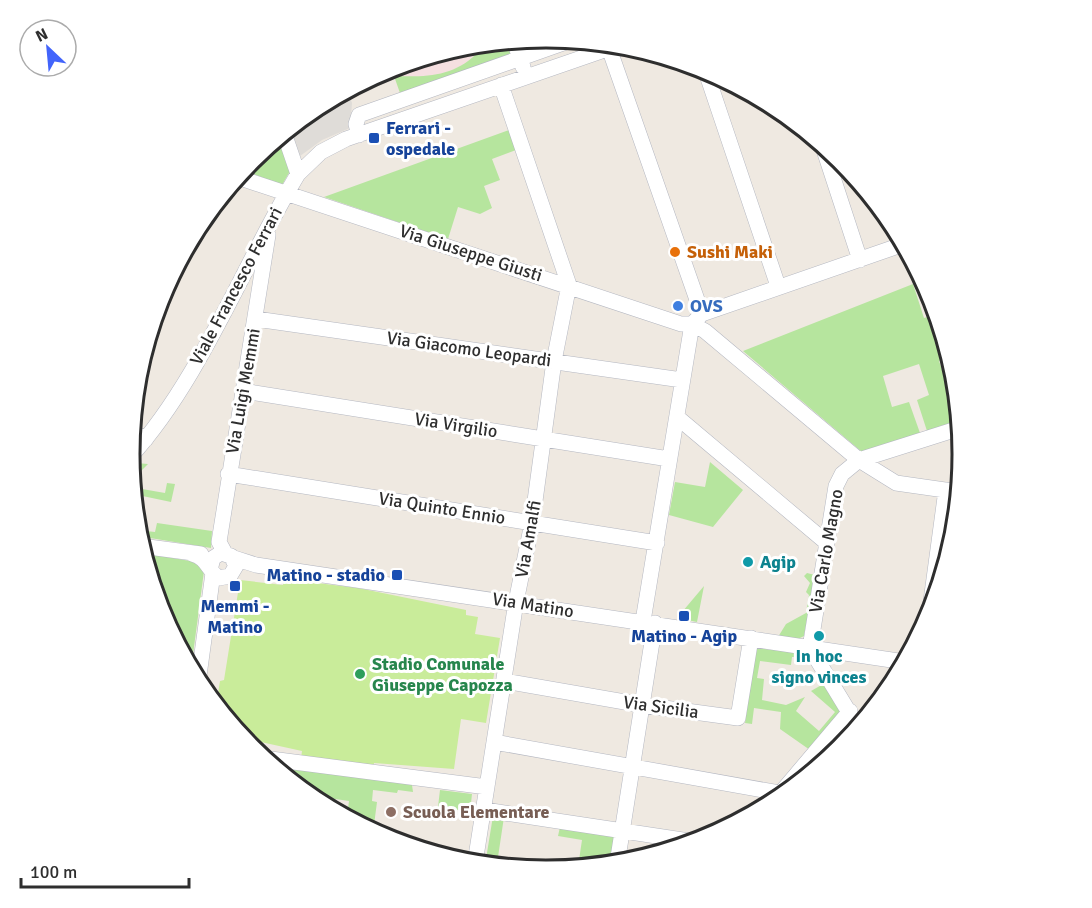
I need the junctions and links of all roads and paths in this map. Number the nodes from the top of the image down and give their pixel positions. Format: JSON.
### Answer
{"nodes":[{"id":1,"x":548,"y":48,"type":"edge"},
{"id":2,"x":516,"y":49,"type":"edge"},
{"id":3,"x":599,"y":51,"type":"edge"},
{"id":4,"x":617,"y":54,"type":"edge"},
{"id":5,"x":519,"y":58,"type":"junction"},
{"id":6,"x":526,"y":76,"type":"junction"},
{"id":7,"x":710,"y":83,"type":"edge"},
{"id":8,"x":501,"y":85,"type":"junction"},
{"id":9,"x":358,"y":135,"type":"junction"},
{"id":10,"x":287,"y":142,"type":"edge"},
{"id":11,"x":828,"y":162,"type":"edge"},
{"id":12,"x":298,"y":174,"type":"junction"},
{"id":13,"x":246,"y":180,"type":"edge"},
{"id":14,"x":286,"y":194,"type":"junction"},
{"id":15,"x":269,"y":226,"type":"junction"},
{"id":16,"x":896,"y":247,"type":"edge"},
{"id":17,"x":860,"y":260,"type":"junction"},
{"id":18,"x":569,"y":285,"type":"junction"},
{"id":19,"x":778,"y":286,"type":"junction"},
{"id":20,"x":256,"y":319,"type":"junction"},
{"id":21,"x":697,"y":319,"type":"junction"},
{"id":22,"x":554,"y":361,"type":"junction"},
{"id":23,"x":682,"y":380,"type":"junction"},
{"id":24,"x":243,"y":391,"type":"junction"},
{"id":25,"x":677,"y":417,"type":"junction"},
{"id":26,"x":951,"y":431,"type":"edge"},
{"id":27,"x":141,"y":437,"type":"edge"},
{"id":28,"x":543,"y":439,"type":"junction"},
{"id":29,"x":146,"y":440,"type":"junction"},
{"id":30,"x":140,"y":446,"type":"edge"},
{"id":31,"x":669,"y":459,"type":"junction"},
{"id":32,"x":860,"y":460,"type":"junction"},
{"id":33,"x":228,"y":474,"type":"junction"},
{"id":34,"x":950,"y":491,"type":"edge"},
{"id":35,"x":832,"y":512,"type":"junction"},
{"id":36,"x":801,"y":521,"type":"junction"},
{"id":37,"x":532,"y":523,"type":"junction"},
{"id":38,"x":657,"y":543,"type":"junction"},
{"id":39,"x":827,"y":543,"type":"junction"},
{"id":40,"x":151,"y":548,"type":"edge"},
{"id":41,"x":222,"y":565,"type":"junction"},
{"id":42,"x":516,"y":602,"type":"junction"},
{"id":43,"x":649,"y":622,"type":"junction"},
{"id":44,"x":751,"y":638,"type":"junction"},
{"id":45,"x":810,"y":648,"type":"junction"},
{"id":46,"x":896,"y":661,"type":"edge"},
{"id":47,"x":198,"y":664,"type":"edge"},
{"id":48,"x":504,"y":681,"type":"junction"},
{"id":49,"x":642,"y":705,"type":"junction"},
{"id":50,"x":850,"y":711,"type":"junction"},
{"id":51,"x":854,"y":719,"type":"edge"},
{"id":52,"x":494,"y":742,"type":"junction"},
{"id":53,"x":279,"y":760,"type":"edge"},
{"id":54,"x":632,"y":767,"type":"junction"},
{"id":55,"x":803,"y":768,"type":"edge"},
{"id":56,"x":487,"y":787,"type":"junction"},
{"id":57,"x":769,"y":794,"type":"edge"},
{"id":58,"x":485,"y":810,"type":"junction"},
{"id":59,"x":622,"y":830,"type":"junction"},
{"id":60,"x":675,"y":839,"type":"edge"},
{"id":61,"x":619,"y":853,"type":"edge"},
{"id":62,"x":477,"y":854,"type":"edge"}],
"edges":[{"from":1,"to":5,"type":"street"},
{"from":2,"to":5,"type":"street"},
{"from":3,"to":6,"type":"street","name":"Viale Francesco Ferrari"},
{"from":4,"to":21,"type":"street"},
{"from":5,"to":6,"type":"street"},
{"from":5,"to":9,"type":"street"},
{"from":6,"to":8,"type":"street","name":"Viale Francesco Ferrari"},
{"from":7,"to":19,"type":"street"},
{"from":8,"to":9,"type":"street","name":"Viale Francesco Ferrari"},
{"from":8,"to":18,"type":"street"},
{"from":9,"to":12,"type":"street","name":"Viale Francesco Ferrari"},
{"from":10,"to":12,"type":"street"},
{"from":11,"to":17,"type":"street"},
{"from":12,"to":14,"type":"street","name":"Viale Francesco Ferrari"},
{"from":13,"to":14,"type":"street","name":"Via Giuseppe Giusti"},
{"from":14,"to":15,"type":"street","name":"Viale Francesco Ferrari"},
{"from":14,"to":18,"type":"street","name":"Via Giuseppe Giusti"},
{"from":15,"to":20,"type":"street","name":"Via Luigi Memmi"},
{"from":15,"to":29,"type":"street","name":"Viale Francesco Ferrari"},
{"from":16,"to":17,"type":"street"},
{"from":17,"to":19,"type":"street"},
{"from":18,"to":21,"type":"street","name":"Via Giuseppe Giusti"},
{"from":18,"to":22,"type":"street","name":"Via Amalfi"},
{"from":19,"to":21,"type":"street"},
{"from":20,"to":22,"type":"street","name":"Via Giacomo Leopardi"},
{"from":20,"to":24,"type":"street","name":"Via Luigi Memmi"},
{"from":21,"to":23,"type":"street"},
{"from":21,"to":32,"type":"street"},
{"from":22,"to":23,"type":"street","name":"Via Giacomo Leopardi"},
{"from":22,"to":28,"type":"street","name":"Via Amalfi"},
{"from":23,"to":25,"type":"street"},
{"from":24,"to":28,"type":"street","name":"Via Virgilio"},
{"from":24,"to":33,"type":"street","name":"Via Luigi Memmi"},
{"from":25,"to":31,"type":"street"},
{"from":25,"to":36,"type":"street"},
{"from":26,"to":32,"type":"street","name":"Via Carlo Magno"},
{"from":27,"to":29,"type":"street"},
{"from":28,"to":31,"type":"street","name":"Via Virgilio"},
{"from":28,"to":37,"type":"street","name":"Via Amalfi"},
{"from":29,"to":30,"type":"street","name":"Viale Francesco Ferrari"},
{"from":31,"to":38,"type":"street"},
{"from":32,"to":34,"type":"street"},
{"from":32,"to":35,"type":"street","name":"Via Carlo Magno"},
{"from":33,"to":37,"type":"street","name":"Via Quinto Ennio"},
{"from":33,"to":41,"type":"street","name":"Via Luigi Memmi"},
{"from":35,"to":36,"type":"street"},
{"from":35,"to":39,"type":"street","name":"Via Carlo Magno"},
{"from":36,"to":39,"type":"street"},
{"from":37,"to":38,"type":"street","name":"Via Quinto Ennio"},
{"from":37,"to":42,"type":"street","name":"Via Amalfi"},
{"from":38,"to":43,"type":"street"},
{"from":39,"to":45,"type":"street","name":"Via Carlo Magno"},
{"from":40,"to":41,"type":"street"},
{"from":41,"to":42,"type":"street","name":"Via Matino"},
{"from":41,"to":47,"type":"street","name":"Via Luigi Memmi"},
{"from":42,"to":43,"type":"street","name":"Via Matino"},
{"from":42,"to":48,"type":"street","name":"Via Amalfi"},
{"from":43,"to":44,"type":"street","name":"Via Matino"},
{"from":43,"to":49,"type":"street"},
{"from":44,"to":45,"type":"street","name":"Via Matino"},
{"from":44,"to":49,"type":"street","name":"Via Sicilia"},
{"from":45,"to":46,"type":"street","name":"Via Matino"},
{"from":45,"to":50,"type":"street"},
{"from":48,"to":49,"type":"street","name":"Via Sicilia"},
{"from":48,"to":52,"type":"street","name":"Via Amalfi"},
{"from":49,"to":54,"type":"street"},
{"from":50,"to":51,"type":"street"},
{"from":50,"to":55,"type":"street"},
{"from":52,"to":54,"type":"street"},
{"from":52,"to":56,"type":"street","name":"Via Amalfi"},
{"from":53,"to":56,"type":"street"},
{"from":54,"to":57,"type":"street"},
{"from":54,"to":59,"type":"street"},
{"from":56,"to":58,"type":"street","name":"Via Amalfi"},
{"from":58,"to":59,"type":"street"},
{"from":58,"to":62,"type":"street","name":"Via Amalfi"},
{"from":59,"to":60,"type":"street"},
{"from":59,"to":61,"type":"street"}]}
